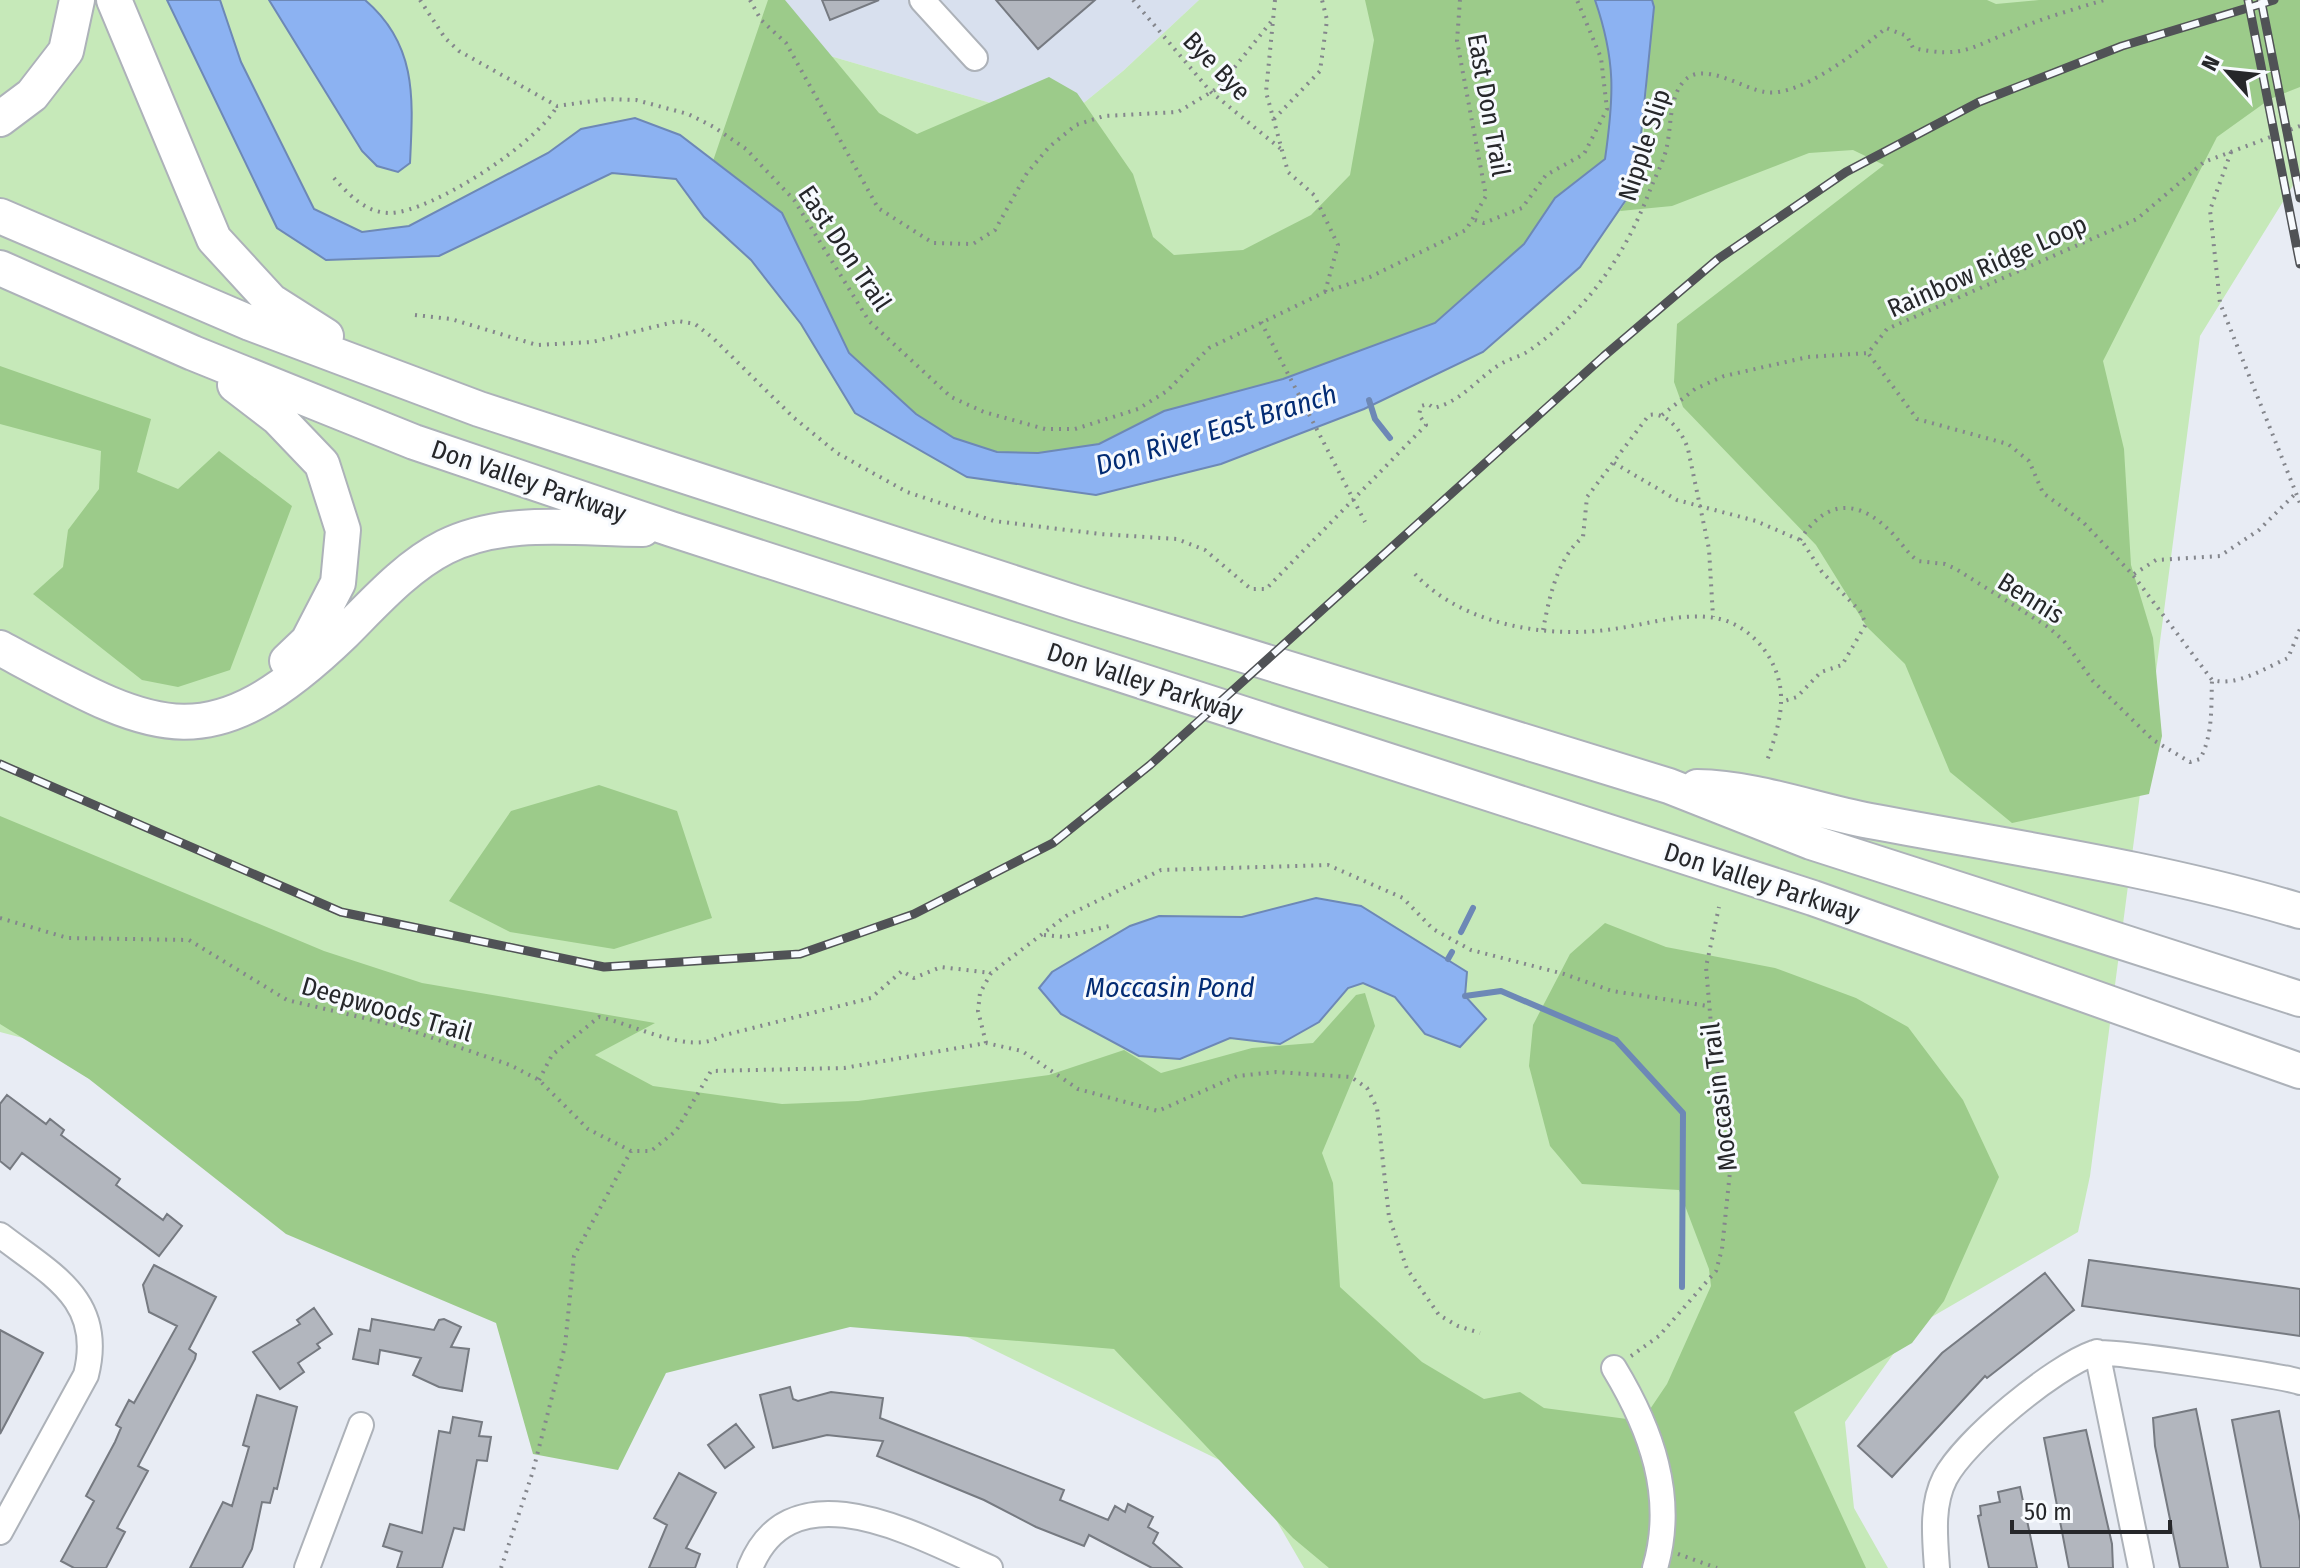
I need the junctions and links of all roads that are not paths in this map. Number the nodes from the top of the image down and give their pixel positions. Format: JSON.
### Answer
{"nodes":[{"id":1,"x":77,"y":0,"type":"edge"},
{"id":2,"x":114,"y":0,"type":"edge"},
{"id":3,"x":922,"y":0,"type":"edge"},
{"id":4,"x":975,"y":58,"type":"dead end"},
{"id":5,"x":0,"y":119,"type":"edge"},
{"id":6,"x":0,"y":216,"type":"edge"},
{"id":7,"x":0,"y":268,"type":"edge"},
{"id":8,"x":193,"y":353,"type":"junction"},
{"id":9,"x":376,"y":369,"type":"junction"},
{"id":10,"x":671,"y":529,"type":"junction"},
{"id":11,"x":0,"y":625,"type":"edge"},
{"id":12,"x":0,"y":648,"type":"edge"},
{"id":13,"x":1669,"y":786,"type":"junction"},
{"id":14,"x":2300,"y":911,"type":"edge"},
{"id":15,"x":2300,"y":999,"type":"edge"},
{"id":16,"x":2300,"y":1071,"type":"edge"},
{"id":17,"x":0,"y":1235,"type":"edge"},
{"id":18,"x":2097,"y":1352,"type":"junction"},
{"id":19,"x":1614,"y":1368,"type":"road end"},
{"id":20,"x":2300,"y":1382,"type":"edge"},
{"id":21,"x":361,"y":1425,"type":"dead end"},
{"id":22,"x":0,"y":1532,"type":"edge"},
{"id":23,"x":1658,"y":1557,"type":"edge"},
{"id":24,"x":307,"y":1568,"type":"edge"},
{"id":25,"x":750,"y":1568,"type":"edge"},
{"id":26,"x":990,"y":1568,"type":"edge"},
{"id":27,"x":1937,"y":1568,"type":"edge"},
{"id":28,"x":2141,"y":1568,"type":"edge"}],
"edges":[{"from":1,"to":5,"type":"highway"},
{"from":2,"to":9,"type":"highway"},
{"from":3,"to":4,"type":"street"},
{"from":6,"to":9,"type":"highway","name":"Don Valley Parkway"},
{"from":7,"to":8,"type":"highway","name":"Don Valley Parkway"},
{"from":8,"to":10,"type":"highway","name":"Don Valley Parkway"},
{"from":8,"to":11,"type":"highway"},
{"from":9,"to":13,"type":"highway","name":"Don Valley Parkway"},
{"from":10,"to":12,"type":"highway"},
{"from":10,"to":16,"type":"highway","name":"Don Valley Parkway"},
{"from":13,"to":14,"type":"highway"},
{"from":13,"to":15,"type":"highway","name":"Don Valley Parkway"},
{"from":17,"to":22,"type":"street"},
{"from":18,"to":20,"type":"street"},
{"from":18,"to":27,"type":"street"},
{"from":18,"to":28,"type":"street"},
{"from":19,"to":23,"type":"street"},
{"from":21,"to":24,"type":"street"},
{"from":25,"to":26,"type":"street"}]}
